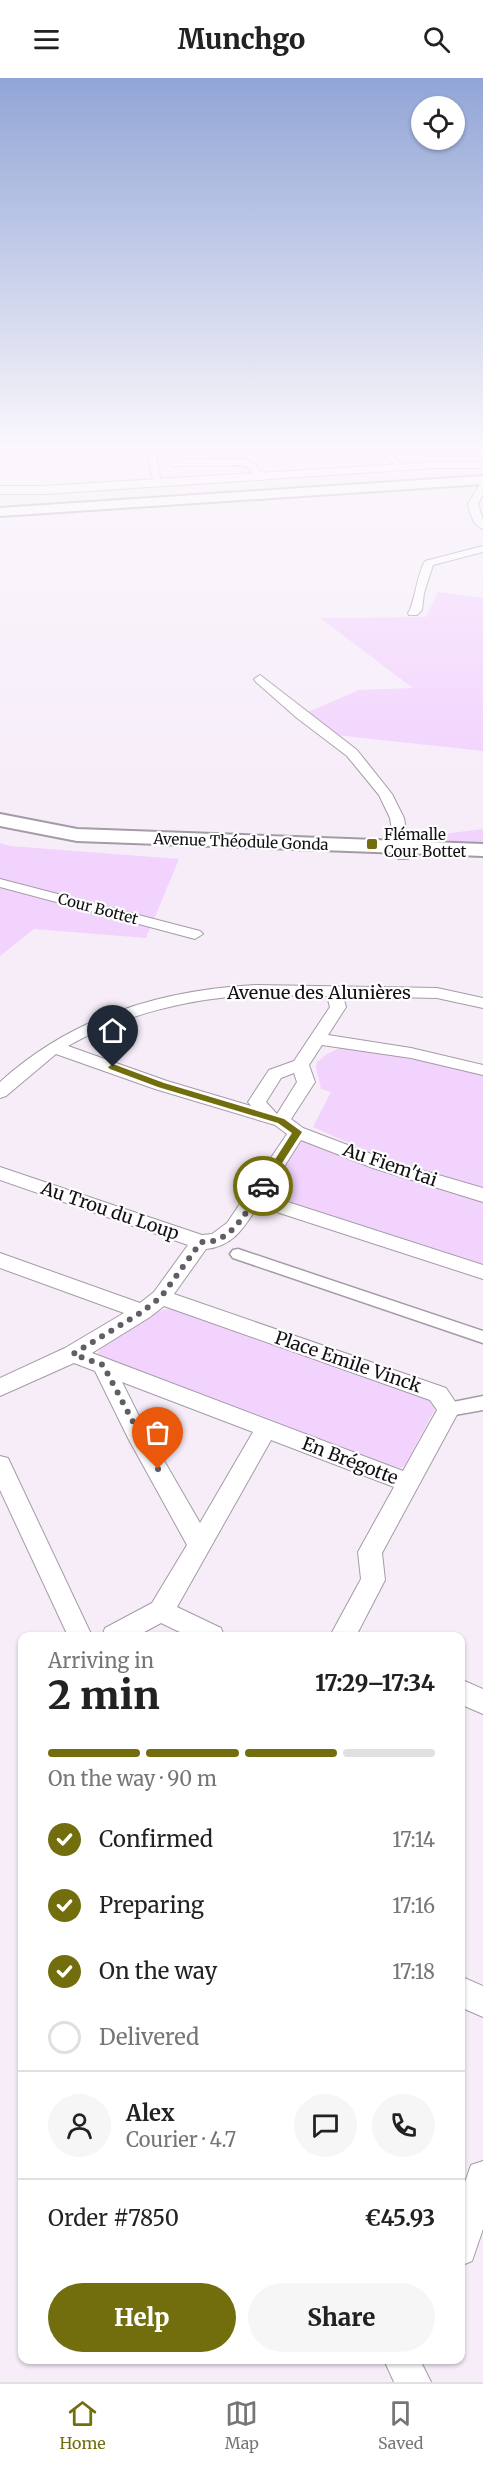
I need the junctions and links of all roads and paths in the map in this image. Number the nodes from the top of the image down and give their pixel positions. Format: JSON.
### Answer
{"nodes":[{"id":1,"x":454,"y":557,"type":"edge"},
{"id":2,"x":413,"y":613,"type":"dead end"},
{"id":3,"x":260,"y":679,"type":"dead end"},
{"id":4,"x":0,"y":820,"type":"edge"},
{"id":5,"x":0,"y":830,"type":"edge"},
{"id":6,"x":483,"y":850,"type":"edge"},
{"id":7,"x":402,"y":852,"type":"junction"},
{"id":8,"x":483,"y":860,"type":"edge"},
{"id":9,"x":0,"y":883,"type":"edge"},
{"id":10,"x":195,"y":934,"type":"dead end"},
{"id":11,"x":334,"y":992,"type":"junction"},
{"id":12,"x":483,"y":1003,"type":"edge"},
{"id":13,"x":318,"y":1039,"type":"junction"},
{"id":14,"x":53,"y":1047,"type":"junction"},
{"id":15,"x":300,"y":1065,"type":"junction"},
{"id":16,"x":483,"y":1070,"type":"edge"},
{"id":17,"x":0,"y":1092,"type":"edge"},
{"id":18,"x":273,"y":1118,"type":"junction"},
{"id":19,"x":297,"y":1132,"type":"junction"},
{"id":20,"x":0,"y":1173,"type":"edge"},
{"id":21,"x":483,"y":1195,"type":"edge"},
{"id":22,"x":255,"y":1198,"type":"junction"},
{"id":23,"x":201,"y":1242,"type":"junction"},
{"id":24,"x":238,"y":1254,"type":"dead end"},
{"id":25,"x":0,"y":1260,"type":"edge"},
{"id":26,"x":483,"y":1272,"type":"edge"},
{"id":27,"x":161,"y":1297,"type":"junction"},
{"id":28,"x":142,"y":1312,"type":"junction"},
{"id":29,"x":483,"y":1337,"type":"edge"},
{"id":30,"x":73,"y":1354,"type":"junction"},
{"id":31,"x":103,"y":1365,"type":"junction"},
{"id":32,"x":0,"y":1387,"type":"edge"},
{"id":33,"x":483,"y":1403,"type":"edge"},
{"id":34,"x":449,"y":1409,"type":"junction"},
{"id":35,"x":266,"y":1429,"type":"junction"},
{"id":36,"x":0,"y":1465,"type":"edge"},
{"id":37,"x":409,"y":1483,"type":"junction"},
{"id":38,"x":200,"y":1545,"type":"junction"},
{"id":39,"x":161,"y":1611,"type":"junction"},
{"id":40,"x":78,"y":1632,"type":"edge"},
{"id":41,"x":122,"y":1632,"type":"edge"},
{"id":42,"x":204,"y":1632,"type":"edge"},
{"id":43,"x":346,"y":1632,"type":"edge"},
{"id":44,"x":465,"y":1693,"type":"edge"},
{"id":45,"x":483,"y":1702,"type":"edge"},
{"id":46,"x":465,"y":1993,"type":"edge"},
{"id":47,"x":483,"y":2002,"type":"edge"},
{"id":48,"x":483,"y":2177,"type":"edge"},
{"id":49,"x":465,"y":2233,"type":"edge"}],
"edges":[{"from":1,"to":2,"type":"street"},
{"from":3,"to":7,"type":"street"},
{"from":4,"to":7,"type":"main road","name":"Avenue Théodule Gonda"},
{"from":5,"to":7,"type":"main road","name":"Avenue Théodule Gonda"},
{"from":6,"to":7,"type":"main road","name":"Avenue Théodule Gonda"},
{"from":7,"to":8,"type":"main road","name":"Avenue Théodule Gonda"},
{"from":9,"to":10,"type":"street","name":"Cour Bottet"},
{"from":11,"to":12,"type":"street","name":"Avenue des Alunières"},
{"from":11,"to":13,"type":"street"},
{"from":11,"to":14,"type":"street","name":"Avenue des Alunières"},
{"from":13,"to":15,"type":"street"},
{"from":13,"to":16,"type":"street"},
{"from":14,"to":17,"type":"street","name":"Avenue des Alunières"},
{"from":14,"to":18,"type":"street"},
{"from":15,"to":18,"type":"street"},
{"from":15,"to":18,"type":"street"},
{"from":18,"to":19,"type":"street"},
{"from":19,"to":21,"type":"street","name":"Au Fiem'tai"},
{"from":19,"to":22,"type":"street"},
{"from":20,"to":23,"type":"street","name":"Au Trou du Loup"},
{"from":22,"to":23,"type":"street"},
{"from":22,"to":26,"type":"street"},
{"from":23,"to":27,"type":"street","name":"Au Trou du Loup"},
{"from":24,"to":29,"type":"street"},
{"from":25,"to":28,"type":"street"},
{"from":27,"to":28,"type":"street","name":"Au Trou du Loup"},
{"from":27,"to":34,"type":"street","name":"Place Emile Vinck"},
{"from":28,"to":30,"type":"street","name":"Au Trou du Loup"},
{"from":30,"to":31,"type":"street","name":"En Brégotte"},
{"from":30,"to":32,"type":"street","name":"Au Trou du Loup"},
{"from":31,"to":35,"type":"street","name":"En Brégotte"},
{"from":31,"to":38,"type":"street"},
{"from":33,"to":34,"type":"street"},
{"from":34,"to":37,"type":"street"},
{"from":35,"to":37,"type":"street","name":"En Brégotte"},
{"from":35,"to":38,"type":"street"},
{"from":36,"to":40,"type":"street"},
{"from":37,"to":43,"type":"street","name":"En Brégotte"},
{"from":38,"to":39,"type":"street"},
{"from":39,"to":41,"type":"street"},
{"from":39,"to":42,"type":"street"},
{"from":44,"to":45,"type":"street"},
{"from":46,"to":47,"type":"street"},
{"from":48,"to":49,"type":"street"}]}
